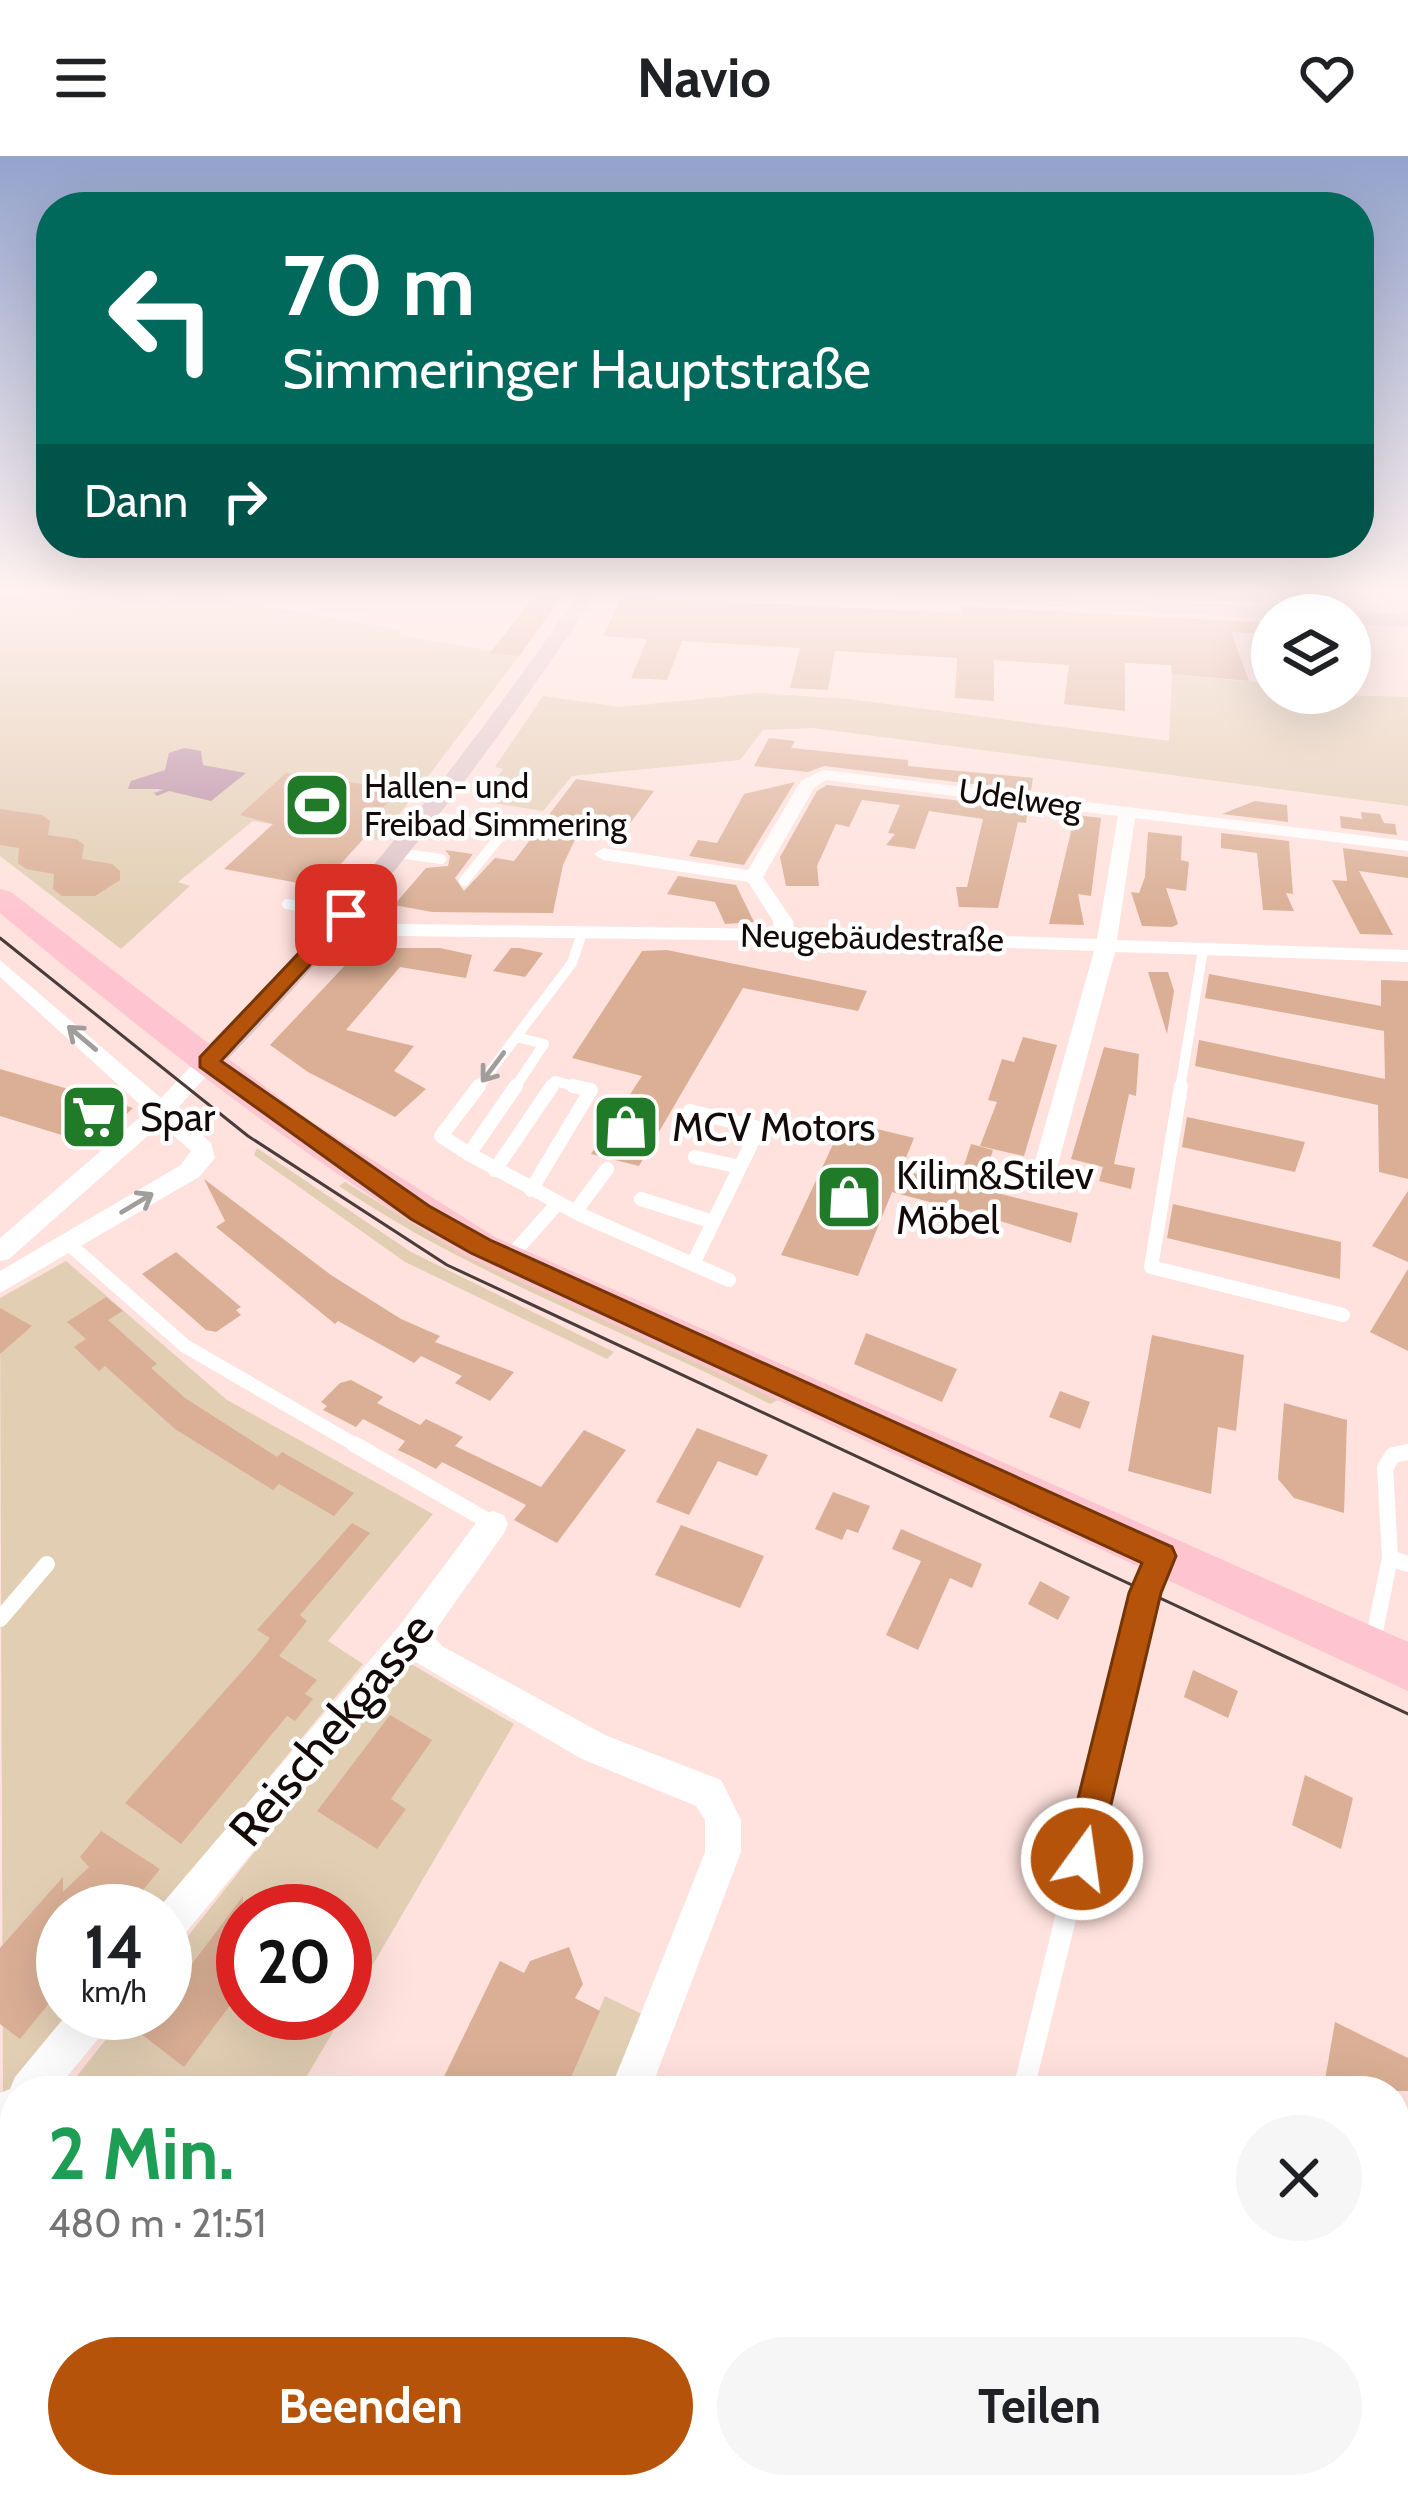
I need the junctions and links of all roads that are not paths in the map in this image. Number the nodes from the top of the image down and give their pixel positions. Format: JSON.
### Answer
{"nodes":[{"id":1,"x":515,"y":700,"type":"edge"},
{"id":2,"x":1127,"y":813,"type":"junction"},
{"id":3,"x":428,"y":816,"type":"junction"},
{"id":4,"x":1408,"y":846,"type":"edge"},
{"id":5,"x":398,"y":853,"type":"junction"},
{"id":6,"x":603,"y":854,"type":"dead end"},
{"id":7,"x":441,"y":859,"type":"dead end"},
{"id":8,"x":754,"y":877,"type":"junction"},
{"id":9,"x":464,"y":881,"type":"dead end"},
{"id":10,"x":0,"y":898,"type":"edge"},
{"id":11,"x":287,"y":904,"type":"dead end"},
{"id":12,"x":340,"y":922,"type":"junction"},
{"id":13,"x":583,"y":933,"type":"junction"},
{"id":14,"x":784,"y":934,"type":"junction"},
{"id":15,"x":1107,"y":942,"type":"junction"},
{"id":16,"x":1203,"y":950,"type":"junction"},
{"id":17,"x":1408,"y":956,"type":"edge"},
{"id":18,"x":0,"y":967,"type":"edge"},
{"id":19,"x":516,"y":1037,"type":"junction"},
{"id":20,"x":208,"y":1062,"type":"junction"},
{"id":21,"x":690,"y":1111,"type":"dead end"},
{"id":22,"x":160,"y":1113,"type":"junction"},
{"id":23,"x":468,"y":1155,"type":"junction"},
{"id":24,"x":695,"y":1157,"type":"dead end"},
{"id":25,"x":740,"y":1168,"type":"junction"},
{"id":26,"x":607,"y":1169,"type":"dead end"},
{"id":27,"x":495,"y":1170,"type":"junction"},
{"id":28,"x":1041,"y":1183,"type":"dead end"},
{"id":29,"x":531,"y":1190,"type":"junction"},
{"id":30,"x":641,"y":1199,"type":"dead end"},
{"id":31,"x":557,"y":1204,"type":"junction"},
{"id":32,"x":575,"y":1212,"type":"junction"},
{"id":33,"x":41,"y":1217,"type":"junction"},
{"id":34,"x":713,"y":1222,"type":"junction"},
{"id":35,"x":69,"y":1244,"type":"junction"},
{"id":36,"x":0,"y":1252,"type":"edge"},
{"id":37,"x":508,"y":1259,"type":"junction"},
{"id":38,"x":693,"y":1264,"type":"junction"},
{"id":39,"x":729,"y":1280,"type":"dead end"},
{"id":40,"x":0,"y":1283,"type":"edge"},
{"id":41,"x":1343,"y":1315,"type":"dead end"},
{"id":42,"x":1408,"y":1452,"type":"edge"},
{"id":43,"x":493,"y":1524,"type":"joint"},
{"id":44,"x":1160,"y":1556,"type":"junction"},
{"id":45,"x":1390,"y":1558,"type":"junction"},
{"id":46,"x":46,"y":1564,"type":"dead end"},
{"id":47,"x":1408,"y":1564,"type":"edge"},
{"id":48,"x":0,"y":1619,"type":"edge"},
{"id":49,"x":412,"y":1636,"type":"junction"},
{"id":50,"x":1390,"y":1659,"type":"edge"},
{"id":51,"x":192,"y":1897,"type":"edge"},
{"id":52,"x":71,"y":2040,"type":"edge"},
{"id":53,"x":41,"y":2076,"type":"edge"},
{"id":54,"x":636,"y":2076,"type":"edge"},
{"id":55,"x":1027,"y":2076,"type":"edge"}],
"edges":[{"from":1,"to":3,"type":"main road"},
{"from":2,"to":4,"type":"street","name":"Udelweg"},
{"from":2,"to":8,"type":"street","name":"Udelweg"},
{"from":2,"to":15,"type":"street"},
{"from":3,"to":5,"type":"main road"},
{"from":3,"to":9,"type":"lane"},
{"from":5,"to":7,"type":"lane"},
{"from":5,"to":12,"type":"main road"},
{"from":6,"to":8,"type":"street"},
{"from":8,"to":14,"type":"street"},
{"from":10,"to":20,"type":"main road"},
{"from":11,"to":12,"type":"lane"},
{"from":12,"to":13,"type":"street","name":"Neugebäudestraße"},
{"from":12,"to":20,"type":"main road"},
{"from":13,"to":14,"type":"street","name":"Neugebäudestraße"},
{"from":13,"to":19,"type":"lane"},
{"from":14,"to":15,"type":"street","name":"Neugebäudestraße"},
{"from":15,"to":16,"type":"street","name":"Neugebäudestraße"},
{"from":15,"to":28,"type":"street"},
{"from":16,"to":17,"type":"street","name":"Neugebäudestraße"},
{"from":16,"to":41,"type":"lane"},
{"from":22,"to":18,"type":"street","one_way":true},
{"from":19,"to":23,"type":"lane","one_way":true},
{"from":19,"to":23,"type":"lane"},
{"from":20,"to":22,"type":"street"},
{"from":20,"to":37,"type":"main road"},
{"from":21,"to":25,"type":"lane"},
{"from":22,"to":33,"type":"street"},
{"from":35,"to":22,"type":"street","one_way":true},
{"from":23,"to":27,"type":"lane"},
{"from":24,"to":25,"type":"lane"},
{"from":25,"to":34,"type":"lane"},
{"from":26,"to":32,"type":"lane"},
{"from":27,"to":29,"type":"lane"},
{"from":27,"to":29,"type":"lane"},
{"from":29,"to":31,"type":"lane"},
{"from":30,"to":34,"type":"lane"},
{"from":31,"to":32,"type":"lane"},
{"from":31,"to":37,"type":"lane"},
{"from":32,"to":38,"type":"lane"},
{"from":33,"to":35,"type":"street"},
{"from":33,"to":36,"type":"street"},
{"from":34,"to":38,"type":"lane"},
{"from":35,"to":40,"type":"street"},
{"from":35,"to":43,"type":"lane"},
{"from":37,"to":44,"type":"main road"},
{"from":38,"to":39,"type":"lane"},
{"from":42,"to":45,"type":"lane"},
{"from":43,"to":49,"type":"street","name":"Reischekgasse"},
{"from":44,"to":50,"type":"main road"},
{"from":44,"to":55,"type":"lane"},
{"from":45,"to":47,"type":"lane"},
{"from":45,"to":50,"type":"lane"},
{"from":46,"to":48,"type":"lane"},
{"from":49,"to":51,"type":"street","name":"Reischekgasse"},
{"from":49,"to":54,"type":"street"},
{"from":52,"to":53,"type":"street"}]}
